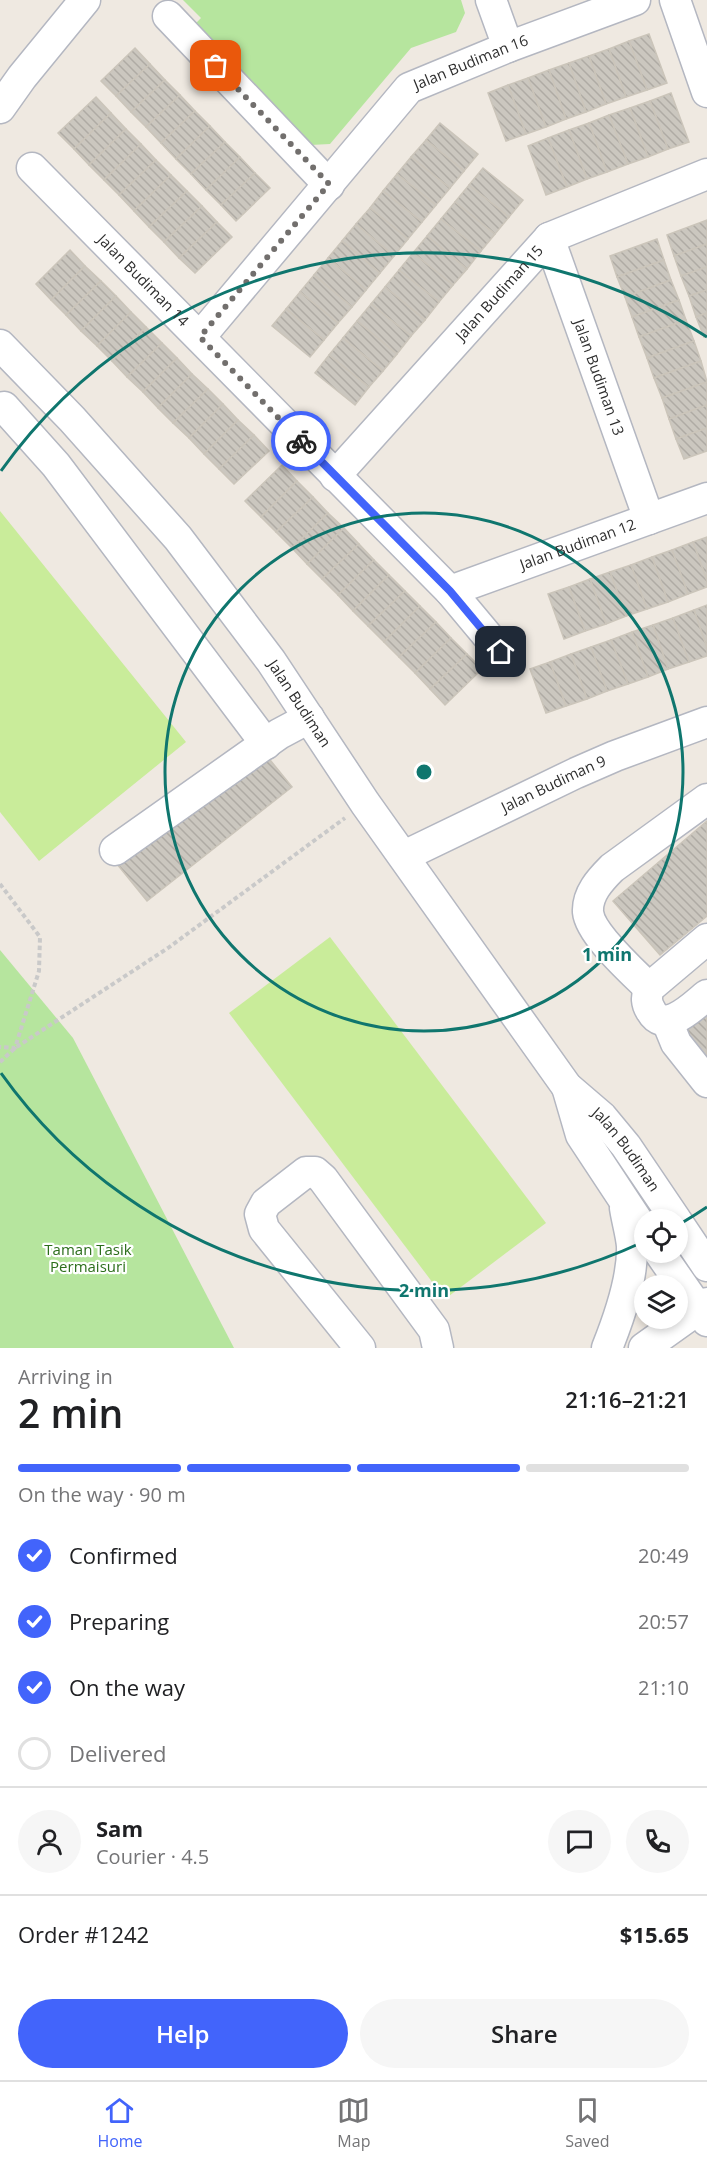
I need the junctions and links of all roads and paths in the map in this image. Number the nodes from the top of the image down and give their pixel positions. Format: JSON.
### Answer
{"nodes":[{"id":1,"x":85,"y":0,"type":"edge"},
{"id":2,"x":490,"y":0,"type":"edge"},
{"id":3,"x":635,"y":0,"type":"edge"},
{"id":4,"x":675,"y":0,"type":"edge"},
{"id":5,"x":168,"y":16,"type":"dead end"},
{"id":6,"x":508,"y":47,"type":"junction"},
{"id":7,"x":11,"y":83,"type":"edge"},
{"id":8,"x":707,"y":92,"type":"edge"},
{"id":9,"x":0,"y":108,"type":"edge"},
{"id":10,"x":32,"y":168,"type":"dead end"},
{"id":11,"x":707,"y":174,"type":"edge"},
{"id":12,"x":329,"y":184,"type":"junction"},
{"id":13,"x":549,"y":238,"type":"junction"},
{"id":14,"x":200,"y":337,"type":"junction"},
{"id":15,"x":0,"y":345,"type":"edge"},
{"id":16,"x":34,"y":380,"type":"junction"},
{"id":17,"x":2,"y":409,"type":"edge"},
{"id":18,"x":335,"y":476,"type":"junction"},
{"id":19,"x":707,"y":498,"type":"edge"},
{"id":20,"x":649,"y":519,"type":"junction"},
{"id":21,"x":450,"y":591,"type":"junction"},
{"id":22,"x":501,"y":652,"type":"dead end"},
{"id":23,"x":309,"y":718,"type":"junction"},
{"id":24,"x":707,"y":722,"type":"edge"},
{"id":25,"x":266,"y":744,"type":"junction"},
{"id":26,"x":707,"y":799,"type":"edge"},
{"id":27,"x":365,"y":803,"type":"junction"},
{"id":28,"x":115,"y":850,"type":"dead end"},
{"id":29,"x":404,"y":856,"type":"junction"},
{"id":30,"x":0,"y":884,"type":"edge"},
{"id":31,"x":707,"y":939,"type":"edge"},
{"id":32,"x":649,"y":988,"type":"junction"},
{"id":33,"x":707,"y":994,"type":"edge"},
{"id":34,"x":667,"y":1021,"type":"junction"},
{"id":35,"x":0,"y":1047,"type":"edge"},
{"id":36,"x":15,"y":1048,"type":"junction"},
{"id":37,"x":0,"y":1062,"type":"edge"},
{"id":38,"x":707,"y":1082,"type":"edge"},
{"id":39,"x":567,"y":1087,"type":"junction"},
{"id":40,"x":624,"y":1203,"type":"junction"},
{"id":41,"x":669,"y":1209,"type":"edge"},
{"id":42,"x":634,"y":1217,"type":"edge"},
{"id":43,"x":688,"y":1238,"type":"edge"},
{"id":44,"x":667,"y":1263,"type":"edge"},
{"id":45,"x":707,"y":1266,"type":"edge"},
{"id":46,"x":704,"y":1311,"type":"edge"},
{"id":47,"x":360,"y":1348,"type":"edge"},
{"id":48,"x":438,"y":1348,"type":"edge"},
{"id":49,"x":607,"y":1348,"type":"edge"},
{"id":50,"x":644,"y":1348,"type":"edge"}],
"edges":[{"from":1,"to":7,"type":"street"},
{"from":2,"to":6,"type":"street"},
{"from":3,"to":6,"type":"street","name":"Jalan Budiman 16"},
{"from":4,"to":8,"type":"street"},
{"from":5,"to":12,"type":"street"},
{"from":6,"to":12,"type":"street","name":"Jalan Budiman 16"},
{"from":7,"to":9,"type":"street"},
{"from":10,"to":14,"type":"street","name":"Jalan Budiman 14"},
{"from":11,"to":13,"type":"street","name":"Jalan Budiman 15"},
{"from":12,"to":14,"type":"street","name":"Jalan Budiman 16"},
{"from":13,"to":18,"type":"street","name":"Jalan Budiman 15"},
{"from":13,"to":20,"type":"street","name":"Jalan Budiman 13"},
{"from":14,"to":18,"type":"street","name":"Jalan Budiman 14"},
{"from":15,"to":16,"type":"street","name":"Jalan Budiman"},
{"from":16,"to":17,"type":"street"},
{"from":16,"to":23,"type":"street","name":"Jalan Budiman"},
{"from":17,"to":25,"type":"street"},
{"from":18,"to":21,"type":"street","name":"Jalan Budiman 14"},
{"from":19,"to":20,"type":"street","name":"Jalan Budiman 12"},
{"from":20,"to":21,"type":"street","name":"Jalan Budiman 12"},
{"from":21,"to":22,"type":"street","name":"Jalan Budiman 14"},
{"from":23,"to":25,"type":"street"},
{"from":23,"to":27,"type":"street","name":"Jalan Budiman"},
{"from":24,"to":29,"type":"street","name":"Jalan Budiman 9"},
{"from":25,"to":28,"type":"street"},
{"from":26,"to":32,"type":"street"},
{"from":27,"to":29,"type":"street","name":"Jalan Budiman"},
{"from":27,"to":36,"type":"path"},
{"from":29,"to":39,"type":"street","name":"Jalan Budiman"},
{"from":30,"to":36,"type":"path"},
{"from":31,"to":32,"type":"street"},
{"from":32,"to":34,"type":"street"},
{"from":33,"to":34,"type":"street"},
{"from":34,"to":38,"type":"street"},
{"from":35,"to":36,"type":"path"},
{"from":36,"to":37,"type":"path"},
{"from":39,"to":40,"type":"street","name":"Jalan Budiman"},
{"from":39,"to":41,"type":"street","name":"Jalan Budiman"},
{"from":40,"to":42,"type":"street","name":"Jalan Budiman"},
{"from":40,"to":49,"type":"street"},
{"from":43,"to":45,"type":"street","name":"Jalan Budiman"},
{"from":44,"to":46,"type":"street"},
{"from":46,"to":50,"type":"street"},
{"from":47,"to":48,"type":"street"}]}
